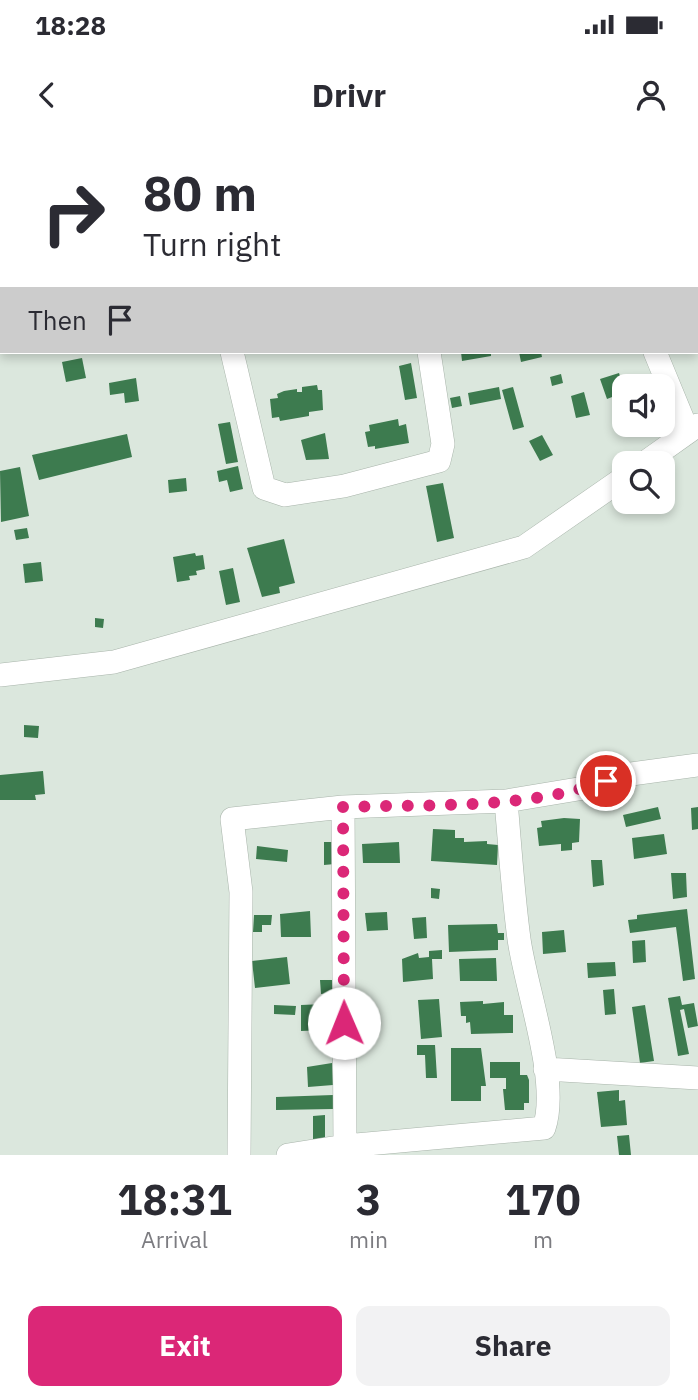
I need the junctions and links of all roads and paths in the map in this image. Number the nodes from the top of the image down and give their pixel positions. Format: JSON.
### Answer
{"nodes":[{"id":1,"x":232,"y":354,"type":"edge"},
{"id":2,"x":429,"y":354,"type":"edge"},
{"id":3,"x":656,"y":354,"type":"edge"},
{"id":4,"x":693,"y":429,"type":"edge"},
{"id":5,"x":662,"y":451,"type":"edge"},
{"id":6,"x":612,"y":486,"type":"edge"},
{"id":7,"x":0,"y":675,"type":"edge"},
{"id":8,"x":698,"y":765,"type":"edge"},
{"id":9,"x":506,"y":801,"type":"junction"},
{"id":10,"x":343,"y":807,"type":"junction"},
{"id":11,"x":545,"y":1069,"type":"junction"},
{"id":12,"x":698,"y":1078,"type":"edge"},
{"id":13,"x":345,"y":1146,"type":"junction"},
{"id":14,"x":239,"y":1155,"type":"edge"},
{"id":15,"x":288,"y":1155,"type":"edge"}],
"edges":[{"from":1,"to":2,"type":"street"},
{"from":3,"to":4,"type":"street"},
{"from":4,"to":5,"type":"street"},
{"from":6,"to":7,"type":"street"},
{"from":8,"to":9,"type":"street"},
{"from":9,"to":10,"type":"street"},
{"from":9,"to":11,"type":"street"},
{"from":10,"to":13,"type":"street"},
{"from":10,"to":14,"type":"street"},
{"from":11,"to":12,"type":"street"},
{"from":11,"to":13,"type":"street"},
{"from":13,"to":15,"type":"street"}]}
